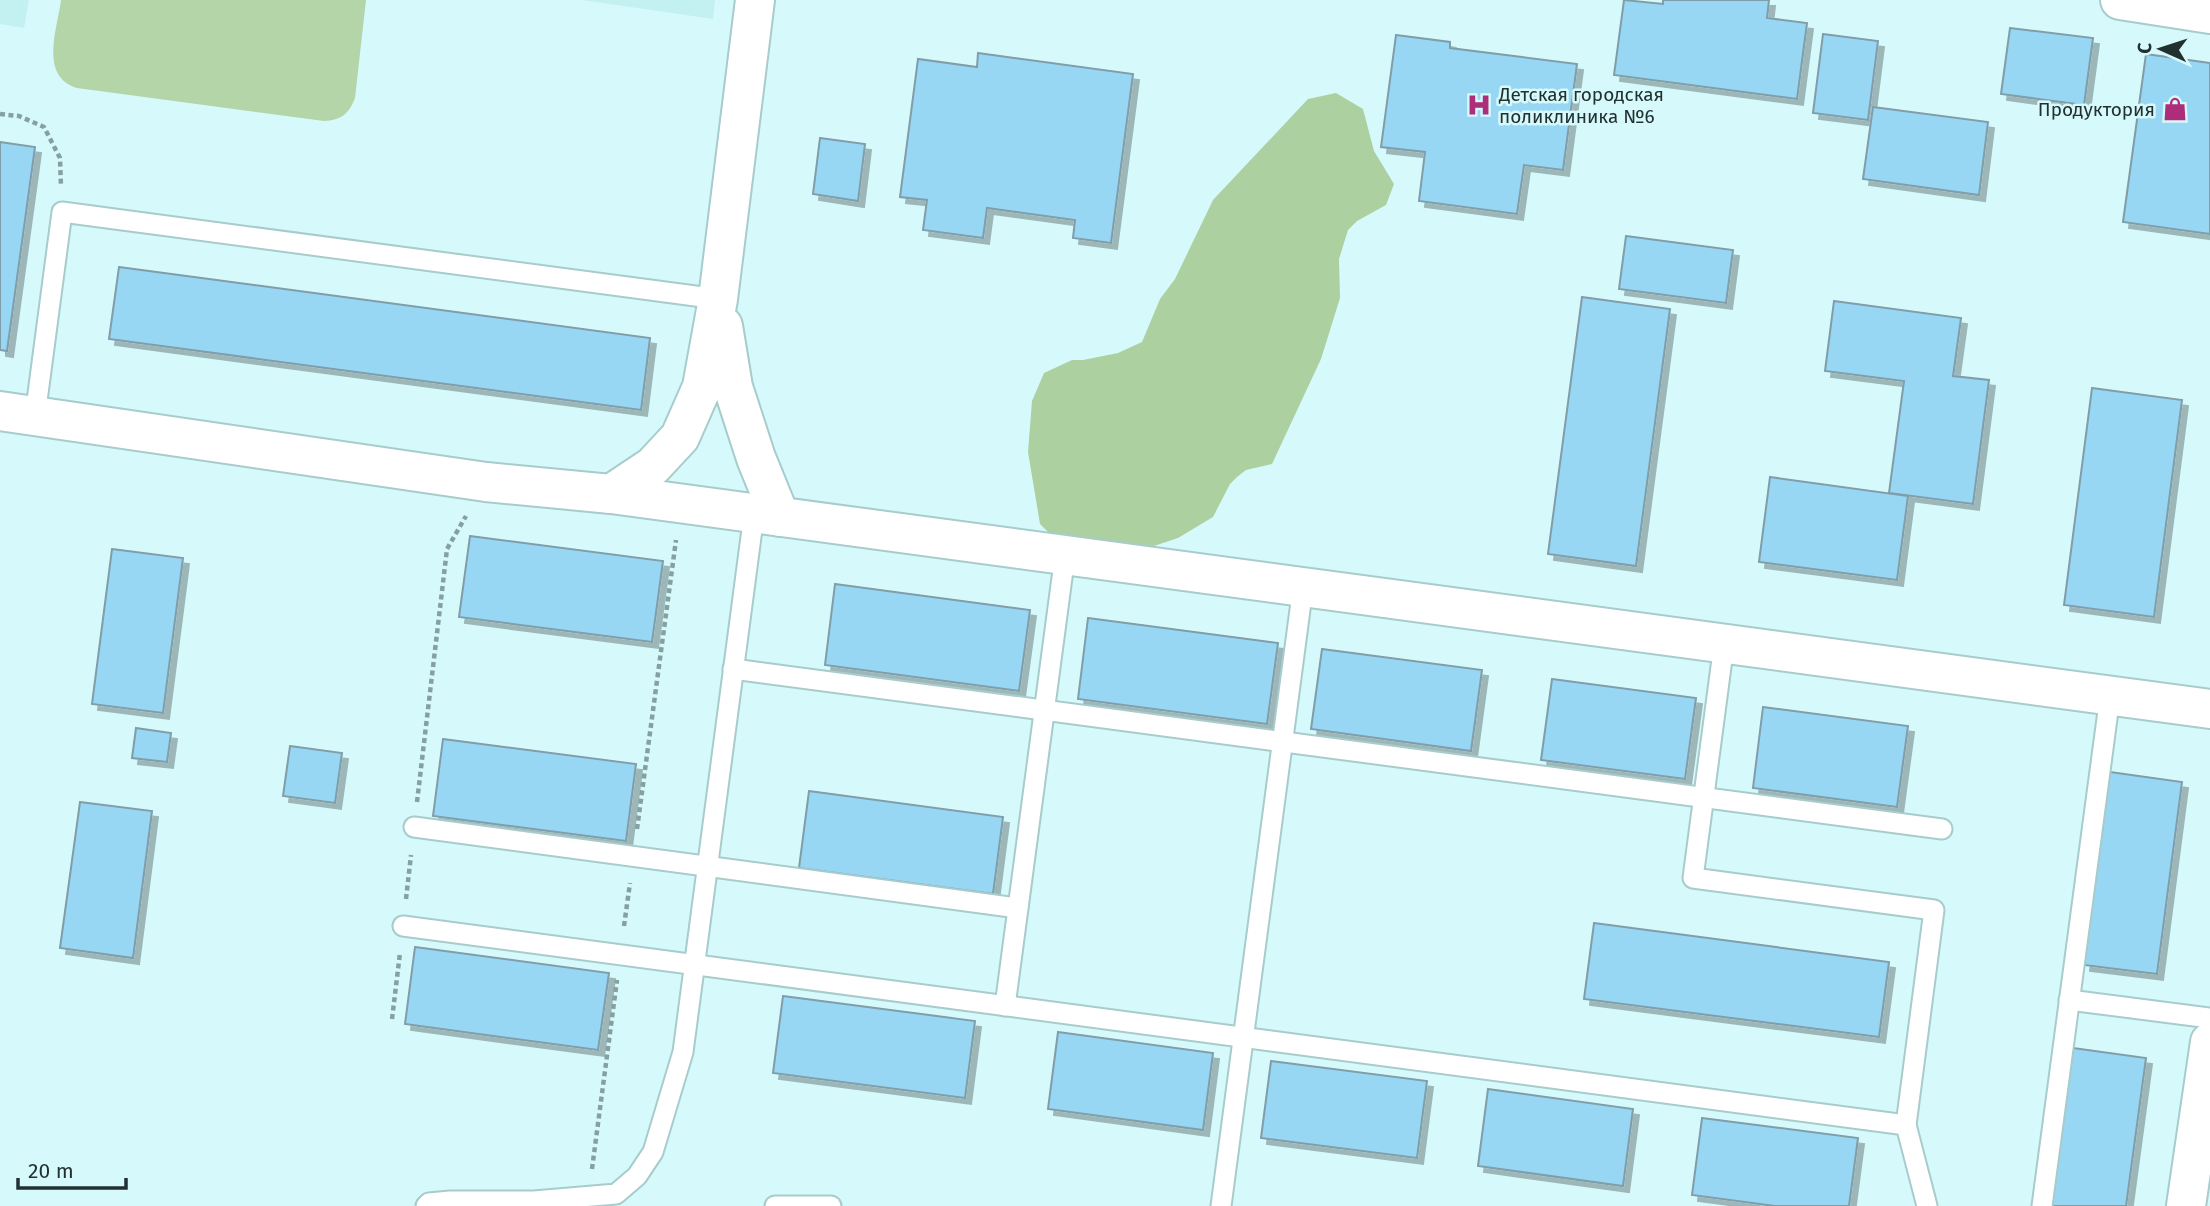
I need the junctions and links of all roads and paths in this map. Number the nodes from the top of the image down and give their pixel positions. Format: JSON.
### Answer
{"nodes":[{"id":1,"x":755,"y":0,"type":"edge"},
{"id":2,"x":2120,"y":0,"type":"edge"},
{"id":3,"x":2210,"y":14,"type":"edge"},
{"id":4,"x":0,"y":114,"type":"edge"},
{"id":5,"x":62,"y":212,"type":"junction"},
{"id":6,"x":718,"y":299,"type":"junction"},
{"id":7,"x":18,"y":413,"type":"edge"},
{"id":8,"x":486,"y":482,"type":"junction"},
{"id":9,"x":611,"y":494,"type":"junction"},
{"id":10,"x":767,"y":515,"type":"junction"},
{"id":11,"x":1065,"y":555,"type":"junction"},
{"id":12,"x":1303,"y":587,"type":"junction"},
{"id":13,"x":1724,"y":644,"type":"junction"},
{"id":14,"x":733,"y":668,"type":"junction"},
{"id":15,"x":2109,"y":696,"type":"junction"},
{"id":16,"x":2210,"y":709,"type":"edge"},
{"id":17,"x":1045,"y":710,"type":"junction"},
{"id":18,"x":1283,"y":741,"type":"junction"},
{"id":19,"x":1704,"y":797,"type":"junction"},
{"id":20,"x":414,"y":828,"type":"junction"},
{"id":21,"x":1942,"y":829,"type":"dead end"},
{"id":22,"x":707,"y":866,"type":"junction"},
{"id":23,"x":1018,"y":908,"type":"junction"},
{"id":24,"x":403,"y":926,"type":"junction"},
{"id":25,"x":694,"y":964,"type":"junction"},
{"id":26,"x":2069,"y":1000,"type":"junction"},
{"id":27,"x":1005,"y":1006,"type":"junction"},
{"id":28,"x":2210,"y":1018,"type":"edge"},
{"id":29,"x":392,"y":1019,"type":"dead end"},
{"id":30,"x":1243,"y":1037,"type":"junction"},
{"id":31,"x":2210,"y":1042,"type":"edge"},
{"id":32,"x":1906,"y":1125,"type":"junction"},
{"id":33,"x":2202,"y":1152,"type":"edge"},
{"id":34,"x":620,"y":1200,"type":"edge"},
{"id":35,"x":426,"y":1206,"type":"edge"},
{"id":36,"x":775,"y":1206,"type":"edge"},
{"id":37,"x":831,"y":1206,"type":"edge"},
{"id":38,"x":1221,"y":1206,"type":"edge"},
{"id":39,"x":1927,"y":1206,"type":"edge"},
{"id":40,"x":2042,"y":1206,"type":"edge"},
{"id":41,"x":2186,"y":1206,"type":"edge"}],
"edges":[{"from":1,"to":6,"type":"street"},
{"from":2,"to":3,"type":"street"},
{"from":4,"to":5,"type":"path"},
{"from":5,"to":6,"type":"lane"},
{"from":5,"to":7,"type":"lane"},
{"from":6,"to":9,"type":"street"},
{"from":6,"to":10,"type":"street"},
{"from":7,"to":8,"type":"street"},
{"from":8,"to":9,"type":"street"},
{"from":8,"to":20,"type":"path"},
{"from":9,"to":10,"type":"street"},
{"from":10,"to":11,"type":"street"},
{"from":10,"to":14,"type":"lane"},
{"from":11,"to":12,"type":"street"},
{"from":11,"to":17,"type":"lane"},
{"from":12,"to":13,"type":"street"},
{"from":12,"to":18,"type":"lane"},
{"from":13,"to":15,"type":"street"},
{"from":13,"to":19,"type":"lane"},
{"from":14,"to":17,"type":"lane"},
{"from":14,"to":22,"type":"lane"},
{"from":15,"to":16,"type":"street"},
{"from":15,"to":26,"type":"lane"},
{"from":17,"to":18,"type":"lane"},
{"from":17,"to":23,"type":"lane"},
{"from":18,"to":19,"type":"lane"},
{"from":18,"to":30,"type":"lane"},
{"from":19,"to":21,"type":"lane"},
{"from":19,"to":32,"type":"lane"},
{"from":20,"to":22,"type":"lane"},
{"from":20,"to":24,"type":"path"},
{"from":22,"to":23,"type":"lane"},
{"from":22,"to":25,"type":"lane"},
{"from":23,"to":27,"type":"lane"},
{"from":24,"to":25,"type":"lane"},
{"from":24,"to":29,"type":"path"},
{"from":25,"to":27,"type":"lane"},
{"from":25,"to":34,"type":"lane"},
{"from":26,"to":28,"type":"lane"},
{"from":26,"to":40,"type":"lane"},
{"from":27,"to":30,"type":"lane"},
{"from":30,"to":32,"type":"lane"},
{"from":30,"to":38,"type":"lane"},
{"from":31,"to":33,"type":"street"},
{"from":32,"to":39,"type":"lane"},
{"from":33,"to":41,"type":"street"},
{"from":34,"to":35,"type":"lane"},
{"from":36,"to":37,"type":"lane"}]}
